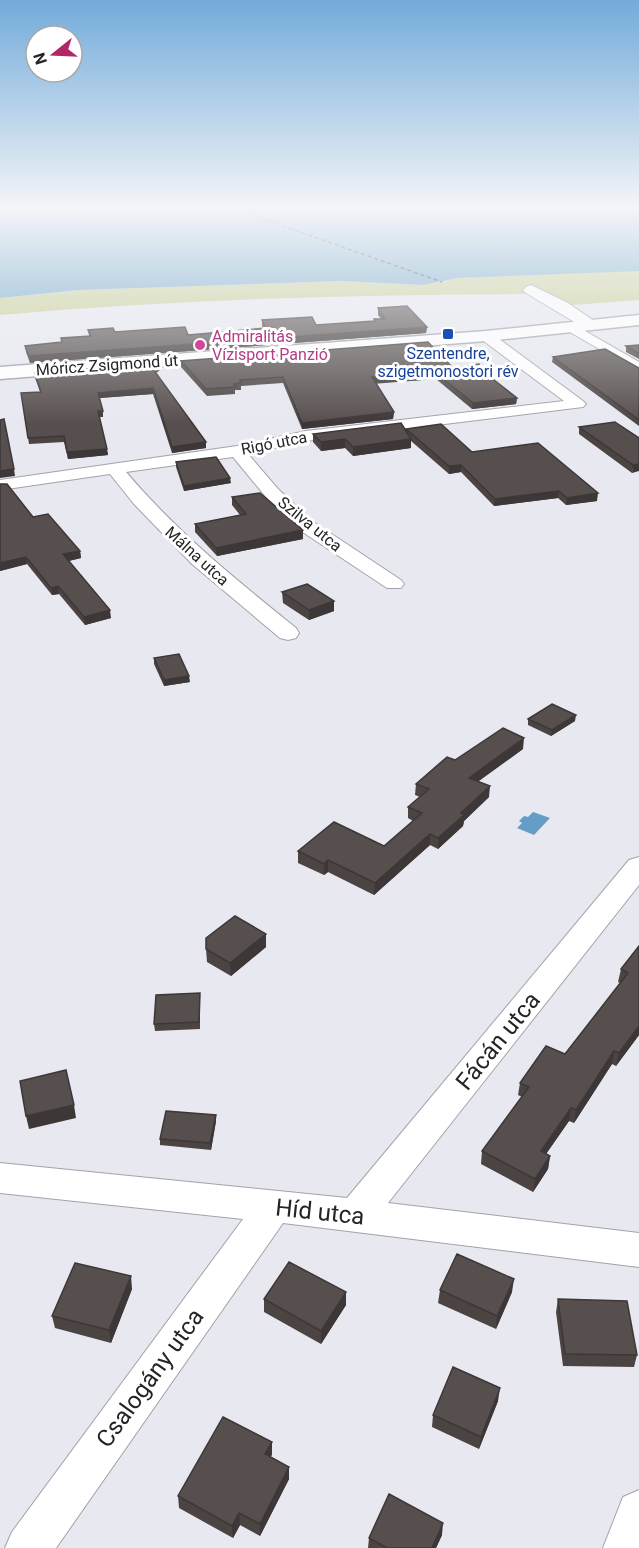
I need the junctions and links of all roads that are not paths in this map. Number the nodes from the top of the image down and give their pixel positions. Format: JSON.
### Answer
{"nodes":[{"id":1,"x":531,"y":290,"type":"dead end"},
{"id":2,"x":639,"y":320,"type":"edge"},
{"id":3,"x":592,"y":325,"type":"junction"},
{"id":4,"x":573,"y":328,"type":"junction"},
{"id":5,"x":486,"y":336,"type":"junction"},
{"id":6,"x":617,"y":338,"type":"dead end"},
{"id":7,"x":639,"y":368,"type":"edge"},
{"id":8,"x":0,"y":373,"type":"edge"},
{"id":9,"x":237,"y":451,"type":"junction"},
{"id":10,"x":115,"y":470,"type":"junction"},
{"id":11,"x":0,"y":484,"type":"edge"},
{"id":12,"x":394,"y":584,"type":"dead end"},
{"id":13,"x":288,"y":633,"type":"dead end"},
{"id":14,"x":639,"y":866,"type":"edge"},
{"id":15,"x":0,"y":1178,"type":"edge"},
{"id":16,"x":273,"y":1208,"type":"junction"},
{"id":17,"x":357,"y":1215,"type":"junction"},
{"id":18,"x":639,"y":1250,"type":"edge"},
{"id":19,"x":639,"y":1513,"type":"edge"},
{"id":20,"x":28,"y":1548,"type":"edge"},
{"id":21,"x":626,"y":1548,"type":"edge"}],
"edges":[{"from":1,"to":3,"type":"street"},
{"from":2,"to":3,"type":"main road","name":"Móricz Zsigmond út"},
{"from":3,"to":4,"type":"main road","name":"Móricz Zsigmond út"},
{"from":3,"to":6,"type":"street"},
{"from":4,"to":5,"type":"main road","name":"Móricz Zsigmond út"},
{"from":4,"to":7,"type":"street"},
{"from":5,"to":8,"type":"main road","name":"Móricz Zsigmond út"},
{"from":5,"to":9,"type":"street","name":"Rigó utca"},
{"from":9,"to":10,"type":"street","name":"Rigó utca"},
{"from":9,"to":12,"type":"street","name":"Szilva utca"},
{"from":10,"to":11,"type":"street","name":"Rigó utca"},
{"from":10,"to":13,"type":"street","name":"Málna utca"},
{"from":14,"to":17,"type":"street","name":"Fácán utca"},
{"from":15,"to":16,"type":"street","name":"Híd utca"},
{"from":16,"to":17,"type":"street","name":"Híd utca"},
{"from":16,"to":20,"type":"street","name":"Csalogány utca"},
{"from":17,"to":18,"type":"street","name":"Híd utca"},
{"from":19,"to":21,"type":"street"}]}
